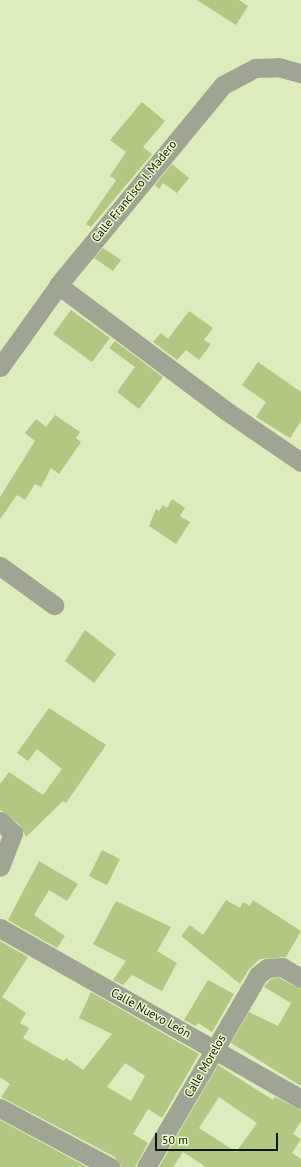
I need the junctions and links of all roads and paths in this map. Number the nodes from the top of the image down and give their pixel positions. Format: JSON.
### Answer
{"nodes":[{"id":1,"x":301,"y":73,"type":"edge"},
{"id":2,"x":58,"y":285,"type":"junction"},
{"id":3,"x":0,"y":367,"type":"edge"},
{"id":4,"x":301,"y":462,"type":"edge"},
{"id":5,"x":0,"y":566,"type":"edge"},
{"id":6,"x":54,"y":605,"type":"dead end"},
{"id":7,"x":0,"y":821,"type":"edge"},
{"id":8,"x":0,"y":867,"type":"edge"},
{"id":9,"x":0,"y":928,"type":"edge"},
{"id":10,"x":301,"y":978,"type":"edge"},
{"id":11,"x":214,"y":1048,"type":"junction"},
{"id":12,"x":301,"y":1099,"type":"edge"},
{"id":13,"x":0,"y":1108,"type":"edge"},
{"id":14,"x":110,"y":1167,"type":"edge"},
{"id":15,"x":146,"y":1167,"type":"edge"}],
"edges":[{"from":1,"to":2,"type":"street","name":"Calle Francisco I. Madero"},
{"from":2,"to":3,"type":"street","name":"Calle Francisco I. Madero"},
{"from":2,"to":4,"type":"street"},
{"from":5,"to":6,"type":"street"},
{"from":7,"to":8,"type":"street"},
{"from":9,"to":11,"type":"street","name":"Calle Nuevo León"},
{"from":10,"to":11,"type":"street","name":"Calle Morelos"},
{"from":11,"to":12,"type":"street","name":"Calle Nuevo León"},
{"from":11,"to":15,"type":"street","name":"Calle Morelos"},
{"from":13,"to":14,"type":"street"}]}
